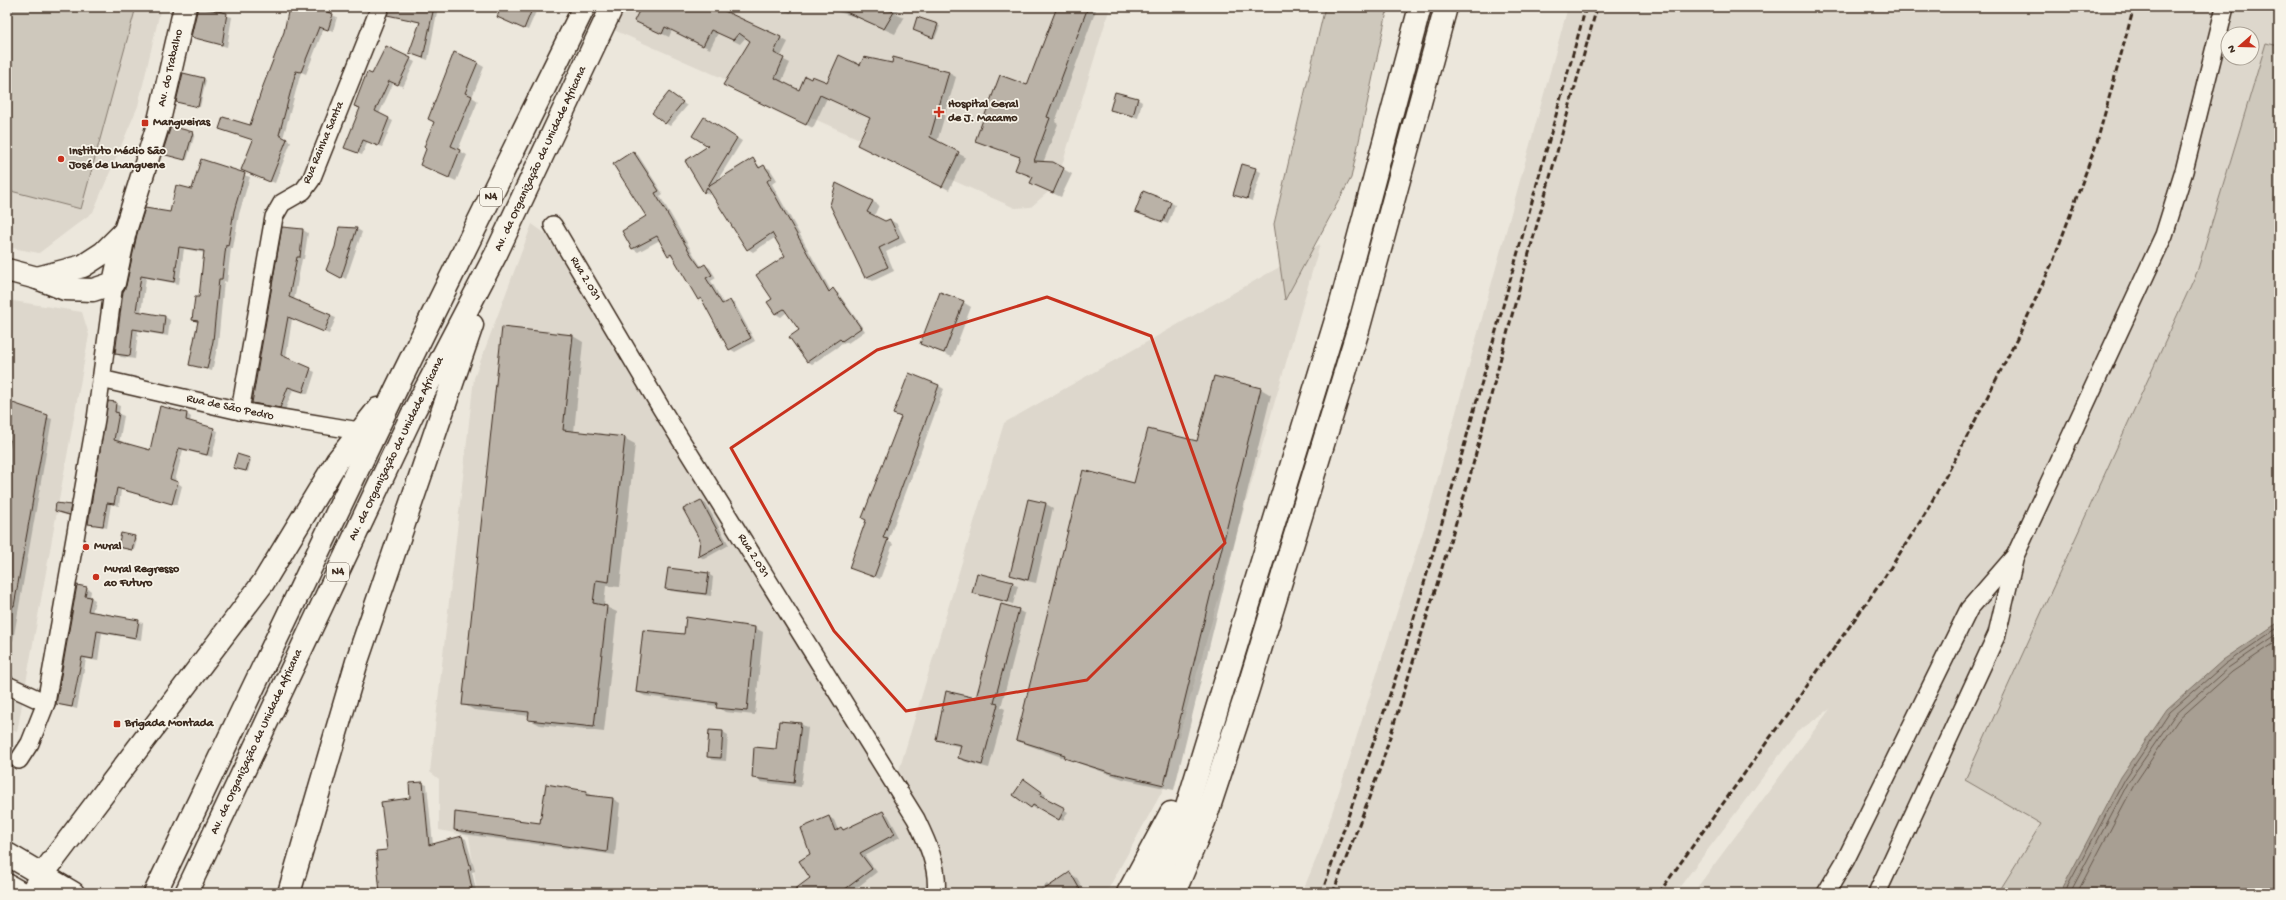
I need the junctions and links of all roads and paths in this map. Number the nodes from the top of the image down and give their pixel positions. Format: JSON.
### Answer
{"nodes":[{"id":1,"x":185,"y":7,"type":"edge"},
{"id":2,"x":380,"y":7,"type":"edge"},
{"id":3,"x":584,"y":7,"type":"edge"},
{"id":4,"x":612,"y":7,"type":"edge"},
{"id":5,"x":1420,"y":7,"type":"edge"},
{"id":6,"x":1446,"y":7,"type":"edge"},
{"id":7,"x":2224,"y":7,"type":"edge"},
{"id":8,"x":553,"y":225,"type":"dead end"},
{"id":9,"x":125,"y":232,"type":"junction"},
{"id":10,"x":496,"y":254,"type":"junction"},
{"id":11,"x":7,"y":270,"type":"edge"},
{"id":12,"x":37,"y":278,"type":"junction"},
{"id":13,"x":114,"y":283,"type":"junction"},
{"id":14,"x":101,"y":379,"type":"junction"},
{"id":15,"x":397,"y":386,"type":"junction"},
{"id":16,"x":240,"y":411,"type":"junction"},
{"id":17,"x":359,"y":431,"type":"junction"},
{"id":18,"x":2015,"y":556,"type":"junction"},
{"id":19,"x":7,"y":685,"type":"edge"},
{"id":20,"x":1223,"y":688,"type":"junction"},
{"id":21,"x":46,"y":703,"type":"junction"},
{"id":22,"x":19,"y":760,"type":"dead end"},
{"id":23,"x":7,"y":854,"type":"edge"},
{"id":24,"x":36,"y":884,"type":"edge"},
{"id":25,"x":7,"y":885,"type":"edge"},
{"id":26,"x":156,"y":892,"type":"edge"},
{"id":27,"x":20,"y":893,"type":"edge"},
{"id":28,"x":73,"y":893,"type":"edge"},
{"id":29,"x":186,"y":893,"type":"edge"},
{"id":30,"x":289,"y":893,"type":"edge"},
{"id":31,"x":936,"y":893,"type":"edge"},
{"id":32,"x":1128,"y":893,"type":"edge"},
{"id":33,"x":1151,"y":893,"type":"edge"},
{"id":34,"x":1174,"y":893,"type":"edge"},
{"id":35,"x":1826,"y":893,"type":"edge"},
{"id":36,"x":1877,"y":893,"type":"edge"}],
"edges":[{"from":1,"to":9,"type":"main road","name":"Av. do Trabalho"},
{"from":2,"to":16,"type":"street","name":"Rua Rainha Santa"},
{"from":3,"to":15,"type":"main road","number":"N4"},
{"from":4,"to":10,"type":"main road","name":"Av. da Organização da Unidade Africana","number":"N4"},
{"from":5,"to":20,"type":"main road"},
{"from":6,"to":34,"type":"main road"},
{"from":7,"to":18,"type":"street"},
{"from":8,"to":31,"type":"street","name":"Rua 2.031"},
{"from":9,"to":12,"type":"main road","name":"Av. do Trabalho"},
{"from":9,"to":13,"type":"main road"},
{"from":10,"to":29,"type":"main road","name":"Av. da Organização da Unidade Africana","number":"N4"},
{"from":10,"to":30,"type":"main road"},
{"from":11,"to":12,"type":"main road","name":"Av. do Trabalho"},
{"from":12,"to":13,"type":"main road"},
{"from":13,"to":14,"type":"street"},
{"from":14,"to":16,"type":"street","name":"Rua de São Pedro"},
{"from":14,"to":21,"type":"street"},
{"from":15,"to":17,"type":"main road"},
{"from":15,"to":26,"type":"main road","number":"N4"},
{"from":16,"to":17,"type":"street","name":"Rua de São Pedro"},
{"from":17,"to":24,"type":"main road"},
{"from":18,"to":35,"type":"street"},
{"from":18,"to":36,"type":"street"},
{"from":19,"to":21,"type":"street"},
{"from":20,"to":32,"type":"main road"},
{"from":20,"to":33,"type":"main road"},
{"from":21,"to":22,"type":"street"},
{"from":23,"to":24,"type":"main road"},
{"from":24,"to":28,"type":"main road"},
{"from":25,"to":27,"type":"main road"}]}
